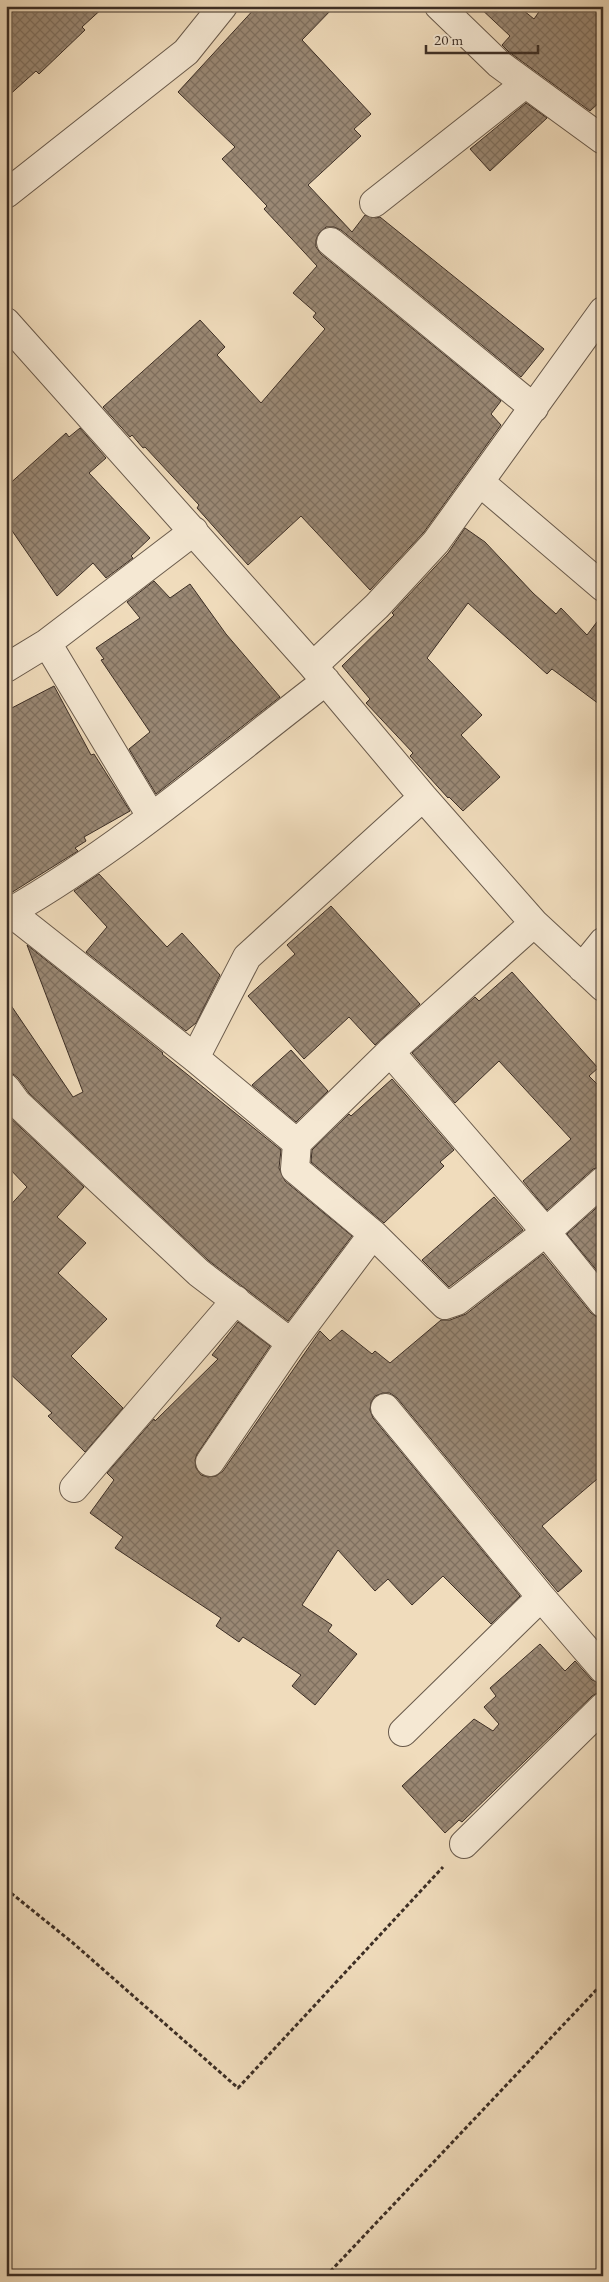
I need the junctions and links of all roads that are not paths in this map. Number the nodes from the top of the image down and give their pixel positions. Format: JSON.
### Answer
{"nodes":[{"id":1,"x":223,"y":6,"type":"edge"},
{"id":2,"x":439,"y":6,"type":"edge"},
{"id":3,"x":525,"y":84,"type":"junction"},
{"id":4,"x":602,"y":138,"type":"edge"},
{"id":5,"x":6,"y":194,"type":"edge"},
{"id":6,"x":374,"y":203,"type":"dead end"},
{"id":7,"x":330,"y":242,"type":"dead end"},
{"id":8,"x":603,"y":311,"type":"edge"},
{"id":9,"x":6,"y":322,"type":"edge"},
{"id":10,"x":534,"y":408,"type":"junction"},
{"id":11,"x":480,"y":483,"type":"junction"},
{"id":12,"x":194,"y":531,"type":"junction"},
{"id":13,"x":603,"y":587,"type":"edge"},
{"id":14,"x":47,"y":643,"type":"junction"},
{"id":15,"x":6,"y":668,"type":"edge"},
{"id":16,"x":320,"y":673,"type":"junction"},
{"id":17,"x":423,"y":797,"type":"junction"},
{"id":18,"x":151,"y":816,"type":"junction"},
{"id":19,"x":8,"y":913,"type":"edge"},
{"id":20,"x":534,"y":923,"type":"junction"},
{"id":21,"x":603,"y":942,"type":"edge"},
{"id":22,"x":582,"y":968,"type":"junction"},
{"id":23,"x":603,"y":986,"type":"edge"},
{"id":24,"x":390,"y":1052,"type":"junction"},
{"id":25,"x":195,"y":1058,"type":"junction"},
{"id":26,"x":6,"y":1088,"type":"edge"},
{"id":27,"x":297,"y":1143,"type":"junction"},
{"id":28,"x":603,"y":1181,"type":"edge"},
{"id":29,"x":546,"y":1232,"type":"junction"},
{"id":30,"x":373,"y":1234,"type":"junction"},
{"id":31,"x":236,"y":1300,"type":"junction"},
{"id":32,"x":603,"y":1303,"type":"edge"},
{"id":33,"x":291,"y":1344,"type":"junction"},
{"id":34,"x":385,"y":1408,"type":"dead end"},
{"id":35,"x":210,"y":1462,"type":"dead end"},
{"id":36,"x":74,"y":1488,"type":"dead end"},
{"id":37,"x":541,"y":1597,"type":"junction"},
{"id":38,"x":603,"y":1669,"type":"edge"},
{"id":39,"x":603,"y":1708,"type":"edge"},
{"id":40,"x":403,"y":1732,"type":"dead end"},
{"id":41,"x":464,"y":1844,"type":"road end"}],
"edges":[{"from":1,"to":5,"type":"street"},
{"from":2,"to":3,"type":"street"},
{"from":3,"to":4,"type":"street"},
{"from":3,"to":6,"type":"street"},
{"from":7,"to":10,"type":"street"},
{"from":8,"to":10,"type":"street"},
{"from":9,"to":12,"type":"street"},
{"from":10,"to":11,"type":"street"},
{"from":11,"to":13,"type":"street"},
{"from":11,"to":16,"type":"street"},
{"from":12,"to":14,"type":"street"},
{"from":12,"to":16,"type":"street"},
{"from":14,"to":15,"type":"street"},
{"from":14,"to":18,"type":"street"},
{"from":16,"to":17,"type":"street"},
{"from":16,"to":18,"type":"street"},
{"from":17,"to":20,"type":"street"},
{"from":17,"to":25,"type":"street"},
{"from":18,"to":19,"type":"street"},
{"from":19,"to":25,"type":"street"},
{"from":20,"to":22,"type":"street"},
{"from":20,"to":24,"type":"street"},
{"from":21,"to":22,"type":"street"},
{"from":22,"to":23,"type":"street"},
{"from":24,"to":27,"type":"street"},
{"from":24,"to":29,"type":"street"},
{"from":25,"to":27,"type":"street"},
{"from":26,"to":31,"type":"street"},
{"from":27,"to":30,"type":"street"},
{"from":28,"to":29,"type":"street"},
{"from":29,"to":30,"type":"street"},
{"from":29,"to":32,"type":"street"},
{"from":30,"to":33,"type":"street"},
{"from":31,"to":33,"type":"street"},
{"from":31,"to":36,"type":"street"},
{"from":33,"to":35,"type":"street"},
{"from":34,"to":37,"type":"street"},
{"from":37,"to":38,"type":"street"},
{"from":37,"to":40,"type":"street"},
{"from":39,"to":41,"type":"street"}]}
